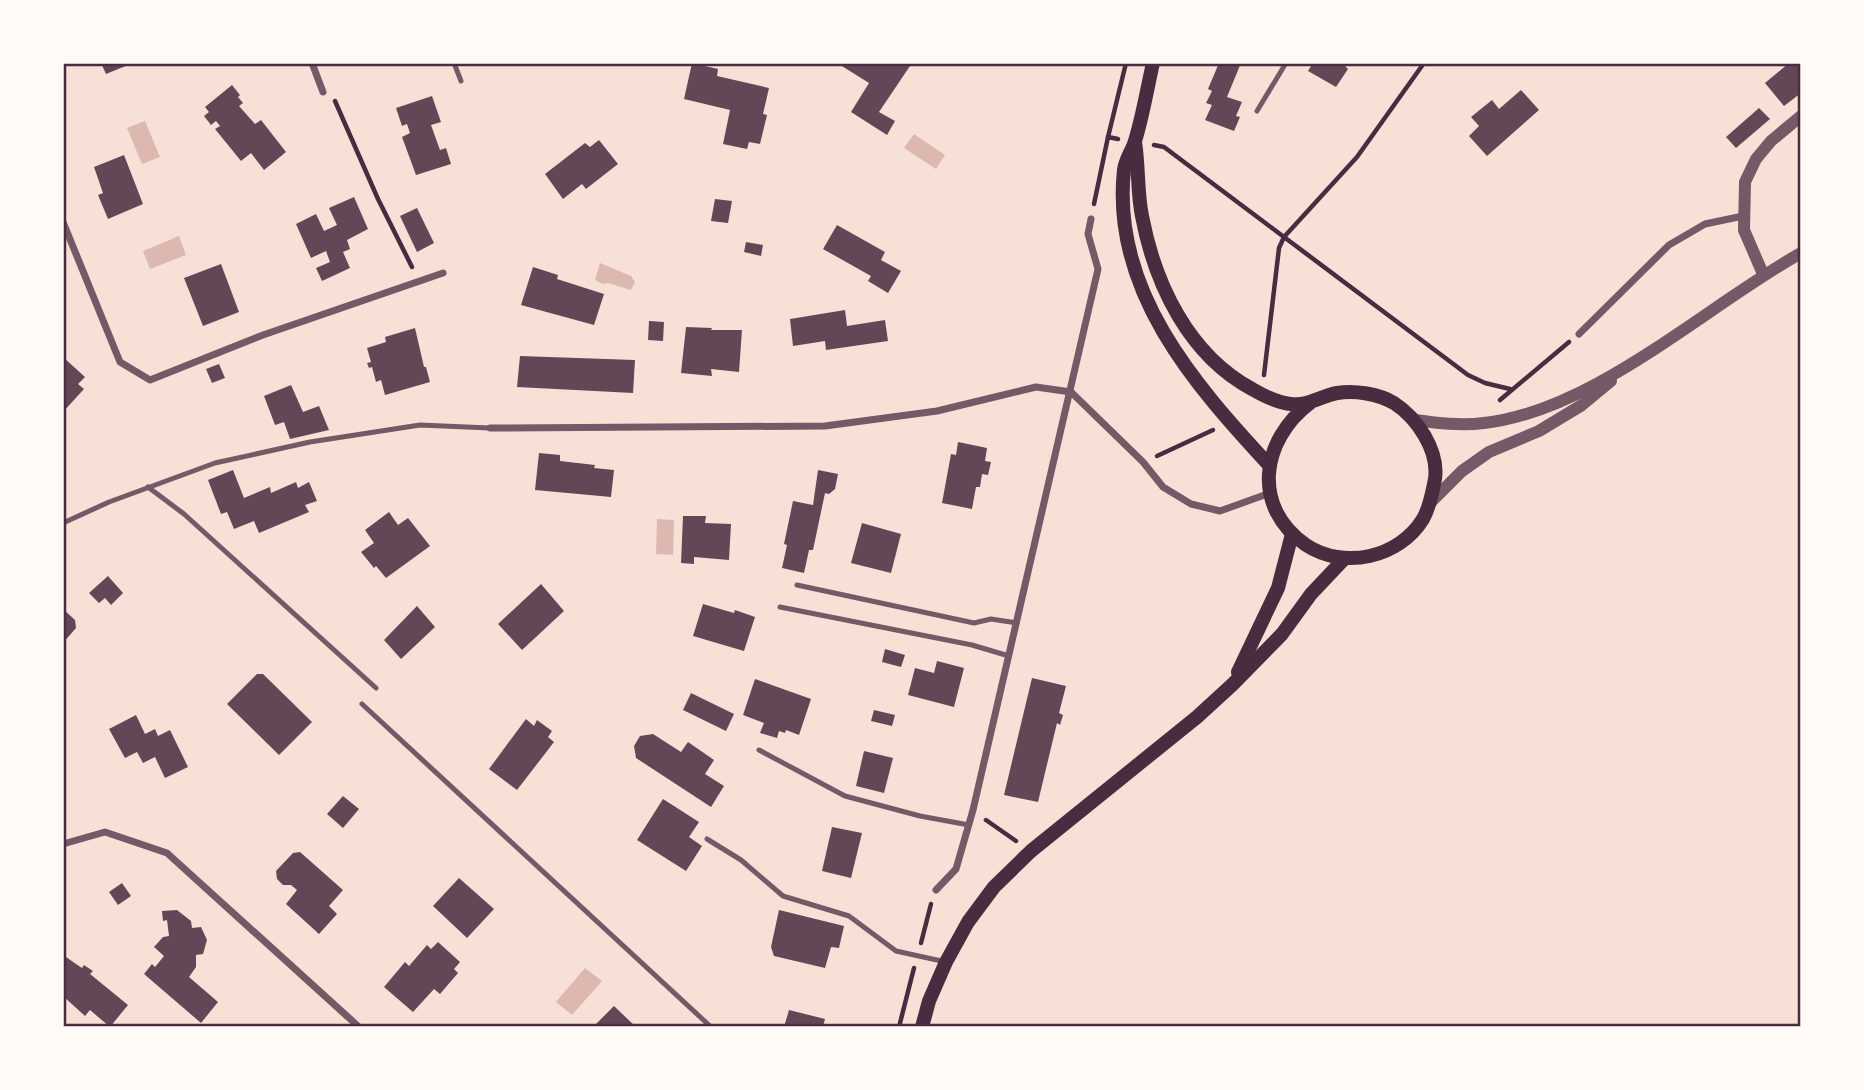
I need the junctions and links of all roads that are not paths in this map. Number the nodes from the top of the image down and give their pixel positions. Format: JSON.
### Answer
{"nodes":[{"id":1,"x":312,"y":63,"type":"edge"},
{"id":2,"x":454,"y":63,"type":"edge"},
{"id":3,"x":1153,"y":63,"type":"edge"},
{"id":4,"x":1286,"y":63,"type":"edge"},
{"id":5,"x":461,"y":81,"type":"dead end"},
{"id":6,"x":323,"y":92,"type":"road end"},
{"id":7,"x":1257,"y":111,"type":"dead end"},
{"id":8,"x":1801,"y":116,"type":"edge"},
{"id":9,"x":1135,"y":142,"type":"junction"},
{"id":10,"x":1743,"y":216,"type":"junction"},
{"id":11,"x":1091,"y":219,"type":"road end"},
{"id":12,"x":63,"y":222,"type":"edge"},
{"id":13,"x":1801,"y":253,"type":"edge"},
{"id":14,"x":443,"y":273,"type":"dead end"},
{"id":15,"x":1763,"y":274,"type":"junction"},
{"id":16,"x":1579,"y":334,"type":"road end"},
{"id":17,"x":1640,"y":357,"type":"junction"},
{"id":18,"x":1071,"y":392,"type":"junction"},
{"id":19,"x":1310,"y":403,"type":"junction"},
{"id":20,"x":1415,"y":420,"type":"junction"},
{"id":21,"x":490,"y":428,"type":"joint"},
{"id":22,"x":1269,"y":465,"type":"junction"},
{"id":23,"x":148,"y":487,"type":"junction"},
{"id":24,"x":1270,"y":493,"type":"junction"},
{"id":25,"x":1430,"y":503,"type":"junction"},
{"id":26,"x":63,"y":523,"type":"edge"},
{"id":27,"x":1292,"y":534,"type":"junction"},
{"id":28,"x":1345,"y":558,"type":"junction"},
{"id":29,"x":797,"y":585,"type":"dead end"},
{"id":30,"x":780,"y":607,"type":"dead end"},
{"id":31,"x":1017,"y":623,"type":"junction"},
{"id":32,"x":1009,"y":656,"type":"junction"},
{"id":33,"x":1233,"y":684,"type":"junction"},
{"id":34,"x":376,"y":688,"type":"dead end"},
{"id":35,"x":362,"y":704,"type":"dead end"},
{"id":36,"x":759,"y":750,"type":"dead end"},
{"id":37,"x":969,"y":825,"type":"junction"},
{"id":38,"x":707,"y":839,"type":"dead end"},
{"id":39,"x":63,"y":844,"type":"edge"},
{"id":40,"x":936,"y":890,"type":"dead end"},
{"id":41,"x":946,"y":961,"type":"junction"},
{"id":42,"x":359,"y":1027,"type":"edge"},
{"id":43,"x":711,"y":1027,"type":"edge"},
{"id":44,"x":922,"y":1027,"type":"edge"}],
"edges":[{"from":1,"to":6,"type":"street"},
{"from":2,"to":5,"type":"lane"},
{"from":3,"to":9,"type":"main road"},
{"from":4,"to":7,"type":"lane"},
{"from":8,"to":10,"type":"street"},
{"from":9,"to":19,"type":"main road"},
{"from":9,"to":22,"type":"main road"},
{"from":10,"to":15,"type":"street"},
{"from":10,"to":16,"type":"street"},
{"from":11,"to":18,"type":"street"},
{"from":12,"to":14,"type":"street"},
{"from":13,"to":15,"type":"street"},
{"from":15,"to":17,"type":"street"},
{"from":17,"to":20,"type":"street"},
{"from":17,"to":25,"type":"street"},
{"from":18,"to":21,"type":"street"},
{"from":18,"to":24,"type":"street"},
{"from":18,"to":31,"type":"street"},
{"from":19,"to":20,"type":"main road"},
{"from":19,"to":22,"type":"main road"},
{"from":20,"to":25,"type":"main road"},
{"from":21,"to":23,"type":"lane"},
{"from":22,"to":24,"type":"main road"},
{"from":23,"to":26,"type":"lane"},
{"from":23,"to":34,"type":"lane"},
{"from":24,"to":27,"type":"main road"},
{"from":25,"to":28,"type":"main road"},
{"from":27,"to":28,"type":"main road"},
{"from":27,"to":33,"type":"main road"},
{"from":28,"to":33,"type":"main road"},
{"from":29,"to":31,"type":"lane"},
{"from":30,"to":32,"type":"lane"},
{"from":31,"to":32,"type":"street"},
{"from":32,"to":37,"type":"street"},
{"from":33,"to":41,"type":"main road"},
{"from":35,"to":43,"type":"lane"},
{"from":36,"to":37,"type":"lane"},
{"from":37,"to":40,"type":"street"},
{"from":38,"to":41,"type":"lane"},
{"from":39,"to":42,"type":"street"},
{"from":41,"to":44,"type":"main road"}]}
